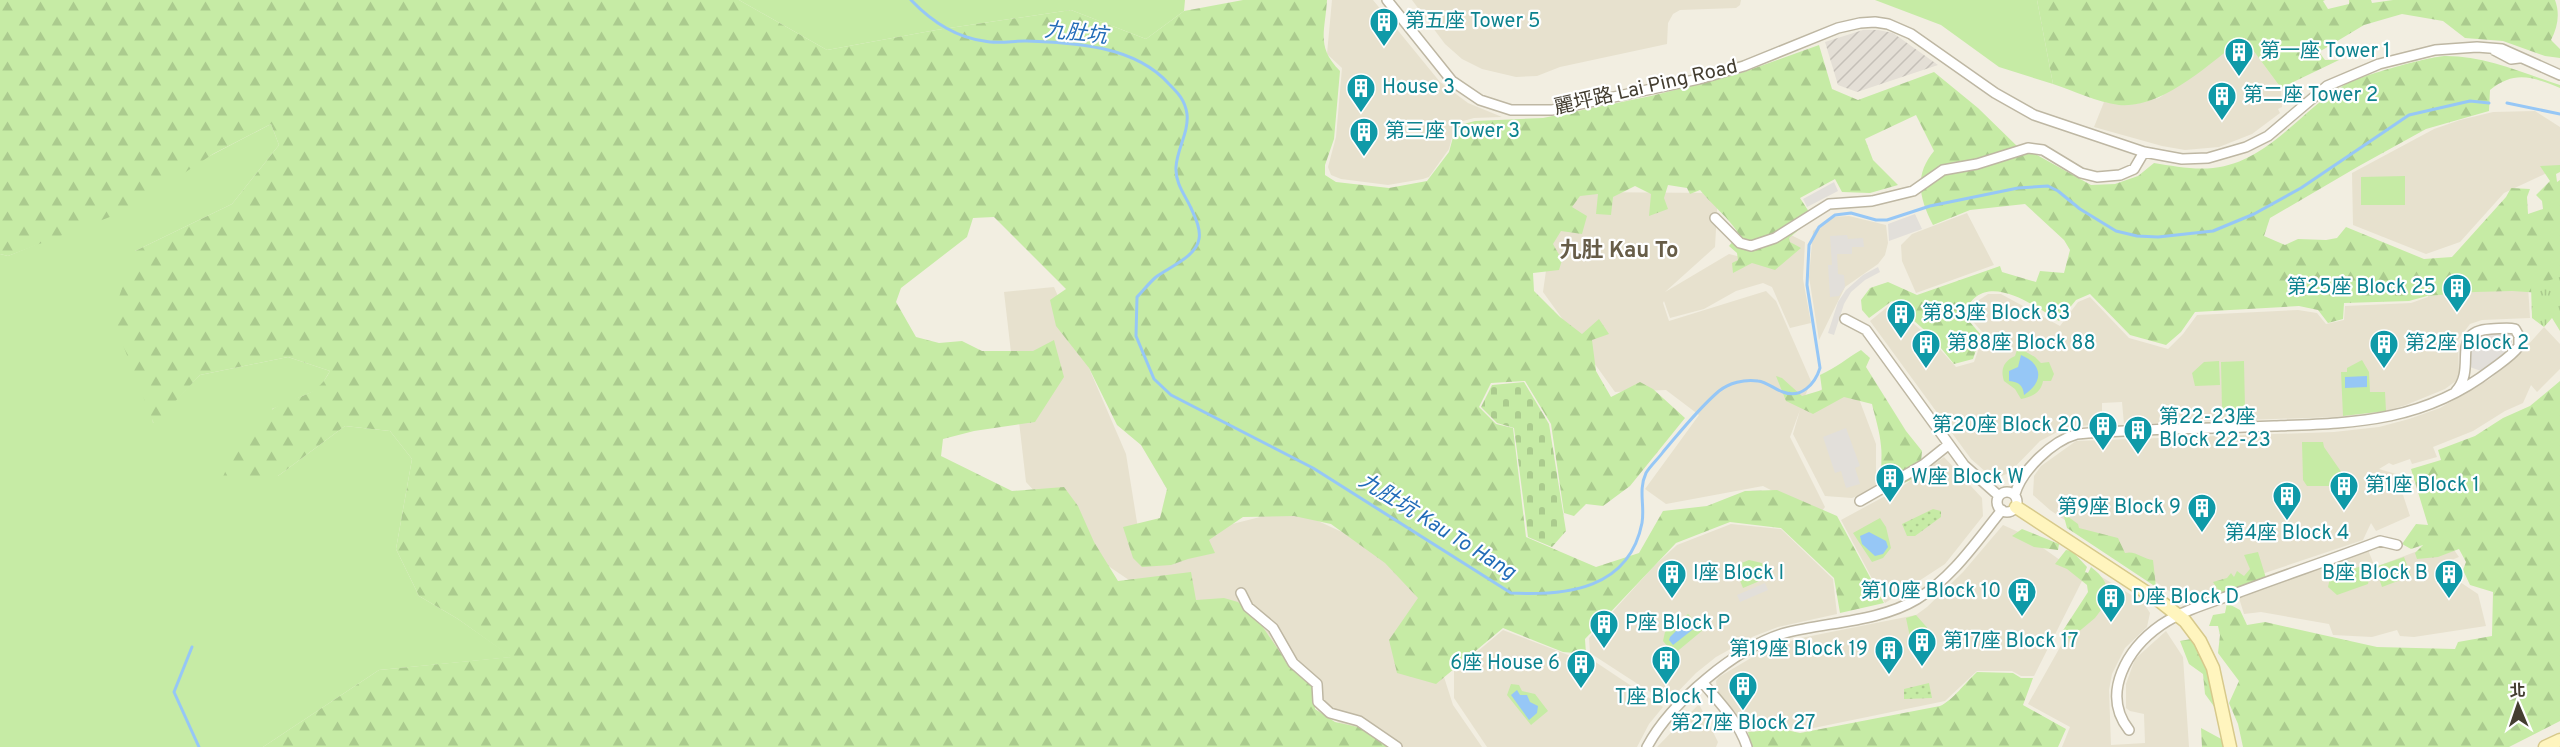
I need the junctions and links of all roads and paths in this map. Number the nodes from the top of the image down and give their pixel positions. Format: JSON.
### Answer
{"nodes":[{"id":1,"x":1386,"y":0,"type":"edge"},
{"id":2,"x":2559,"y":73,"type":"edge"},
{"id":3,"x":2144,"y":152,"type":"junction"},
{"id":4,"x":1715,"y":218,"type":"dead end"},
{"id":5,"x":1845,"y":319,"type":"dead end"},
{"id":6,"x":2466,"y":371,"type":"junction"},
{"id":7,"x":2484,"y":375,"type":"junction"},
{"id":8,"x":2456,"y":392,"type":"junction"},
{"id":9,"x":1948,"y":445,"type":"junction"},
{"id":10,"x":1999,"y":496,"type":"junction"},
{"id":11,"x":1860,"y":501,"type":"dead end"},
{"id":12,"x":2015,"y":501,"type":"junction"},
{"id":13,"x":2002,"y":510,"type":"junction"},
{"id":14,"x":2397,"y":545,"type":"dead end"},
{"id":15,"x":1241,"y":593,"type":"dead end"},
{"id":16,"x":2179,"y":615,"type":"junction"},
{"id":17,"x":1703,"y":683,"type":"junction"},
{"id":18,"x":2129,"y":730,"type":"dead end"},
{"id":19,"x":2560,"y":740,"type":"edge"},
{"id":20,"x":1397,"y":747,"type":"edge"},
{"id":21,"x":1647,"y":747,"type":"edge"},
{"id":22,"x":1747,"y":747,"type":"edge"},
{"id":23,"x":2230,"y":747,"type":"edge"},
{"id":24,"x":2545,"y":747,"type":"edge"}],
"edges":[{"from":1,"to":3,"type":"street","name":"麗坪路 Lai Ping Road"},
{"from":2,"to":3,"type":"street","name":"麗坪路 Lai Ping Road"},
{"from":3,"to":4,"type":"street"},
{"from":5,"to":9,"type":"street"},
{"from":6,"to":7,"type":"street"},
{"from":6,"to":7,"type":"street"},
{"from":6,"to":8,"type":"street"},
{"from":7,"to":8,"type":"street"},
{"from":8,"to":12,"type":"street"},
{"from":9,"to":10,"type":"street"},
{"from":9,"to":11,"type":"street"},
{"from":10,"to":12,"type":"street"},
{"from":10,"to":13,"type":"street"},
{"from":12,"to":13,"type":"street"},
{"from":12,"to":16,"type":"street"},
{"from":13,"to":17,"type":"street"},
{"from":14,"to":16,"type":"street"},
{"from":15,"to":20,"type":"street"},
{"from":16,"to":18,"type":"street"},
{"from":16,"to":23,"type":"street"},
{"from":17,"to":21,"type":"street"},
{"from":17,"to":22,"type":"street"},
{"from":19,"to":24,"type":"street"}]}
